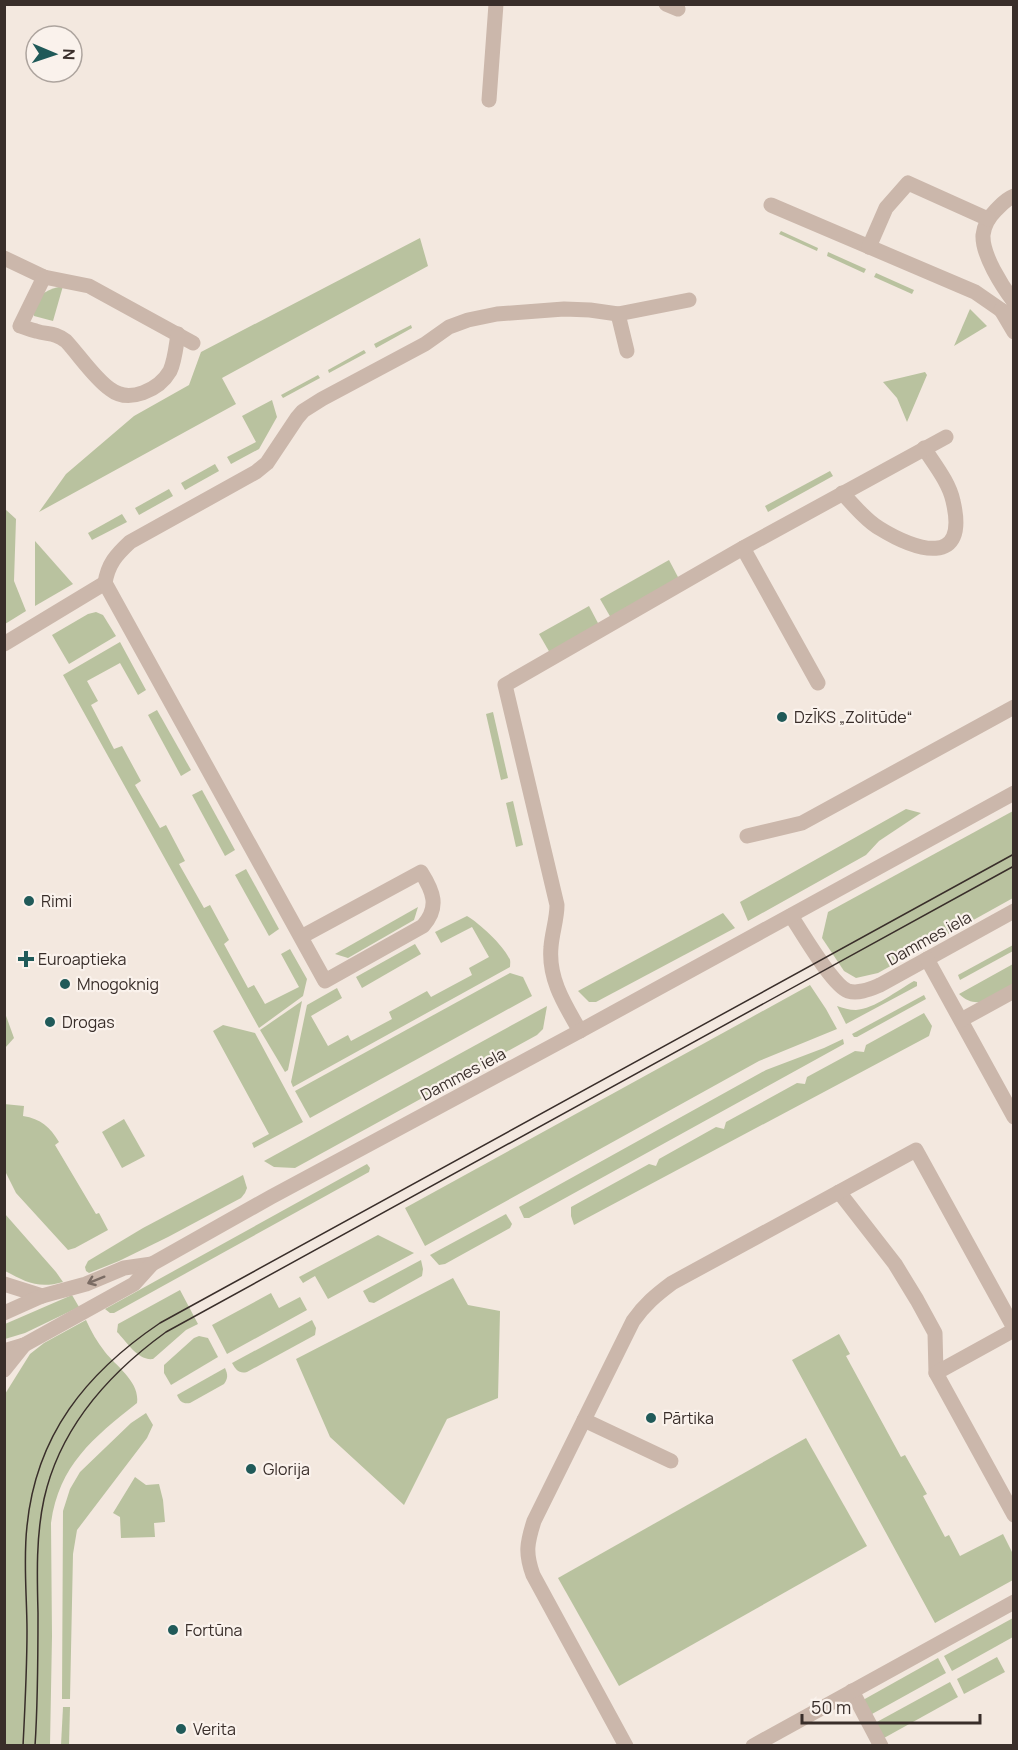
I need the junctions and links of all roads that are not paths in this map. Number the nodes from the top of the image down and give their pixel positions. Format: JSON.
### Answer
{"nodes":[{"id":1,"x":496,"y":4,"type":"edge"},
{"id":2,"x":489,"y":100,"type":"dead end"},
{"id":3,"x":1014,"y":196,"type":"edge"},
{"id":4,"x":771,"y":205,"type":"dead end"},
{"id":5,"x":988,"y":219,"type":"junction"},
{"id":6,"x":869,"y":247,"type":"junction"},
{"id":7,"x":4,"y":258,"type":"edge"},
{"id":8,"x":44,"y":277,"type":"junction"},
{"id":9,"x":689,"y":300,"type":"dead end"},
{"id":10,"x":1009,"y":310,"type":"edge"},
{"id":11,"x":618,"y":315,"type":"junction"},
{"id":12,"x":1014,"y":332,"type":"edge"},
{"id":13,"x":178,"y":334,"type":"junction"},
{"id":14,"x":193,"y":343,"type":"dead end"},
{"id":15,"x":627,"y":351,"type":"dead end"},
{"id":16,"x":946,"y":436,"type":"dead end"},
{"id":17,"x":924,"y":448,"type":"junction"},
{"id":18,"x":842,"y":494,"type":"junction"},
{"id":19,"x":743,"y":548,"type":"junction"},
{"id":20,"x":105,"y":584,"type":"junction"},
{"id":21,"x":4,"y":644,"type":"edge"},
{"id":22,"x":818,"y":683,"type":"dead end"},
{"id":23,"x":1014,"y":706,"type":"edge"},
{"id":24,"x":1014,"y":793,"type":"edge"},
{"id":25,"x":747,"y":836,"type":"dead end"},
{"id":26,"x":1014,"y":911,"type":"edge"},
{"id":27,"x":791,"y":916,"type":"junction"},
{"id":28,"x":301,"y":937,"type":"junction"},
{"id":29,"x":927,"y":959,"type":"junction"},
{"id":30,"x":1014,"y":991,"type":"edge"},
{"id":31,"x":961,"y":1020,"type":"junction"},
{"id":32,"x":580,"y":1031,"type":"junction"},
{"id":33,"x":1014,"y":1117,"type":"edge"},
{"id":34,"x":839,"y":1192,"type":"junction"},
{"id":35,"x":152,"y":1264,"type":"junction"},
{"id":36,"x":4,"y":1284,"type":"edge"},
{"id":37,"x":42,"y":1296,"type":"junction"},
{"id":38,"x":4,"y":1313,"type":"edge"},
{"id":39,"x":1014,"y":1329,"type":"edge"},
{"id":40,"x":24,"y":1346,"type":"junction"},
{"id":41,"x":4,"y":1351,"type":"edge"},
{"id":42,"x":4,"y":1370,"type":"edge"},
{"id":43,"x":936,"y":1373,"type":"junction"},
{"id":44,"x":584,"y":1420,"type":"junction"},
{"id":45,"x":670,"y":1461,"type":"dead end"},
{"id":46,"x":1014,"y":1515,"type":"edge"},
{"id":47,"x":1014,"y":1602,"type":"edge"},
{"id":48,"x":852,"y":1691,"type":"junction"},
{"id":49,"x":626,"y":1746,"type":"edge"},
{"id":50,"x":753,"y":1746,"type":"edge"},
{"id":51,"x":881,"y":1746,"type":"edge"}],
"edges":[{"from":1,"to":2,"type":"street"},
{"from":3,"to":5,"type":"street"},
{"from":4,"to":6,"type":"street"},
{"from":5,"to":6,"type":"street"},
{"from":5,"to":10,"type":"street"},
{"from":6,"to":10,"type":"street"},
{"from":7,"to":8,"type":"street"},
{"from":8,"to":13,"type":"street"},
{"from":8,"to":13,"type":"street"},
{"from":9,"to":11,"type":"street"},
{"from":10,"to":12,"type":"street"},
{"from":11,"to":15,"type":"street"},
{"from":11,"to":20,"type":"street"},
{"from":13,"to":14,"type":"street"},
{"from":16,"to":17,"type":"street"},
{"from":17,"to":18,"type":"street"},
{"from":17,"to":18,"type":"street"},
{"from":18,"to":19,"type":"street"},
{"from":19,"to":22,"type":"street"},
{"from":19,"to":32,"type":"street"},
{"from":20,"to":21,"type":"street"},
{"from":20,"to":28,"type":"street"},
{"from":23,"to":25,"type":"street"},
{"from":24,"to":27,"type":"street","name":"Dammes iela"},
{"from":26,"to":29,"type":"street","name":"Dammes iela"},
{"from":27,"to":29,"type":"street","name":"Dammes iela"},
{"from":27,"to":32,"type":"street","name":"Dammes iela"},
{"from":28,"to":28,"type":"street"},
{"from":29,"to":31,"type":"street"},
{"from":30,"to":31,"type":"street"},
{"from":31,"to":33,"type":"street"},
{"from":32,"to":35,"type":"street","name":"Dammes iela"},
{"from":34,"to":39,"type":"street"},
{"from":34,"to":43,"type":"street"},
{"from":34,"to":44,"type":"street"},
{"from":35,"to":37,"type":"street","name":"Dammes iela","one_way":true},
{"from":35,"to":40,"type":"street","name":"Dammes iela"},
{"from":36,"to":37,"type":"street"},
{"from":37,"to":38,"type":"street","name":"Dammes iela"},
{"from":39,"to":43,"type":"street"},
{"from":40,"to":41,"type":"street","name":"Dammes iela"},
{"from":40,"to":42,"type":"street"},
{"from":43,"to":46,"type":"street"},
{"from":44,"to":45,"type":"street"},
{"from":44,"to":49,"type":"street"},
{"from":47,"to":48,"type":"street"},
{"from":48,"to":50,"type":"street"},
{"from":48,"to":51,"type":"street"}]}
